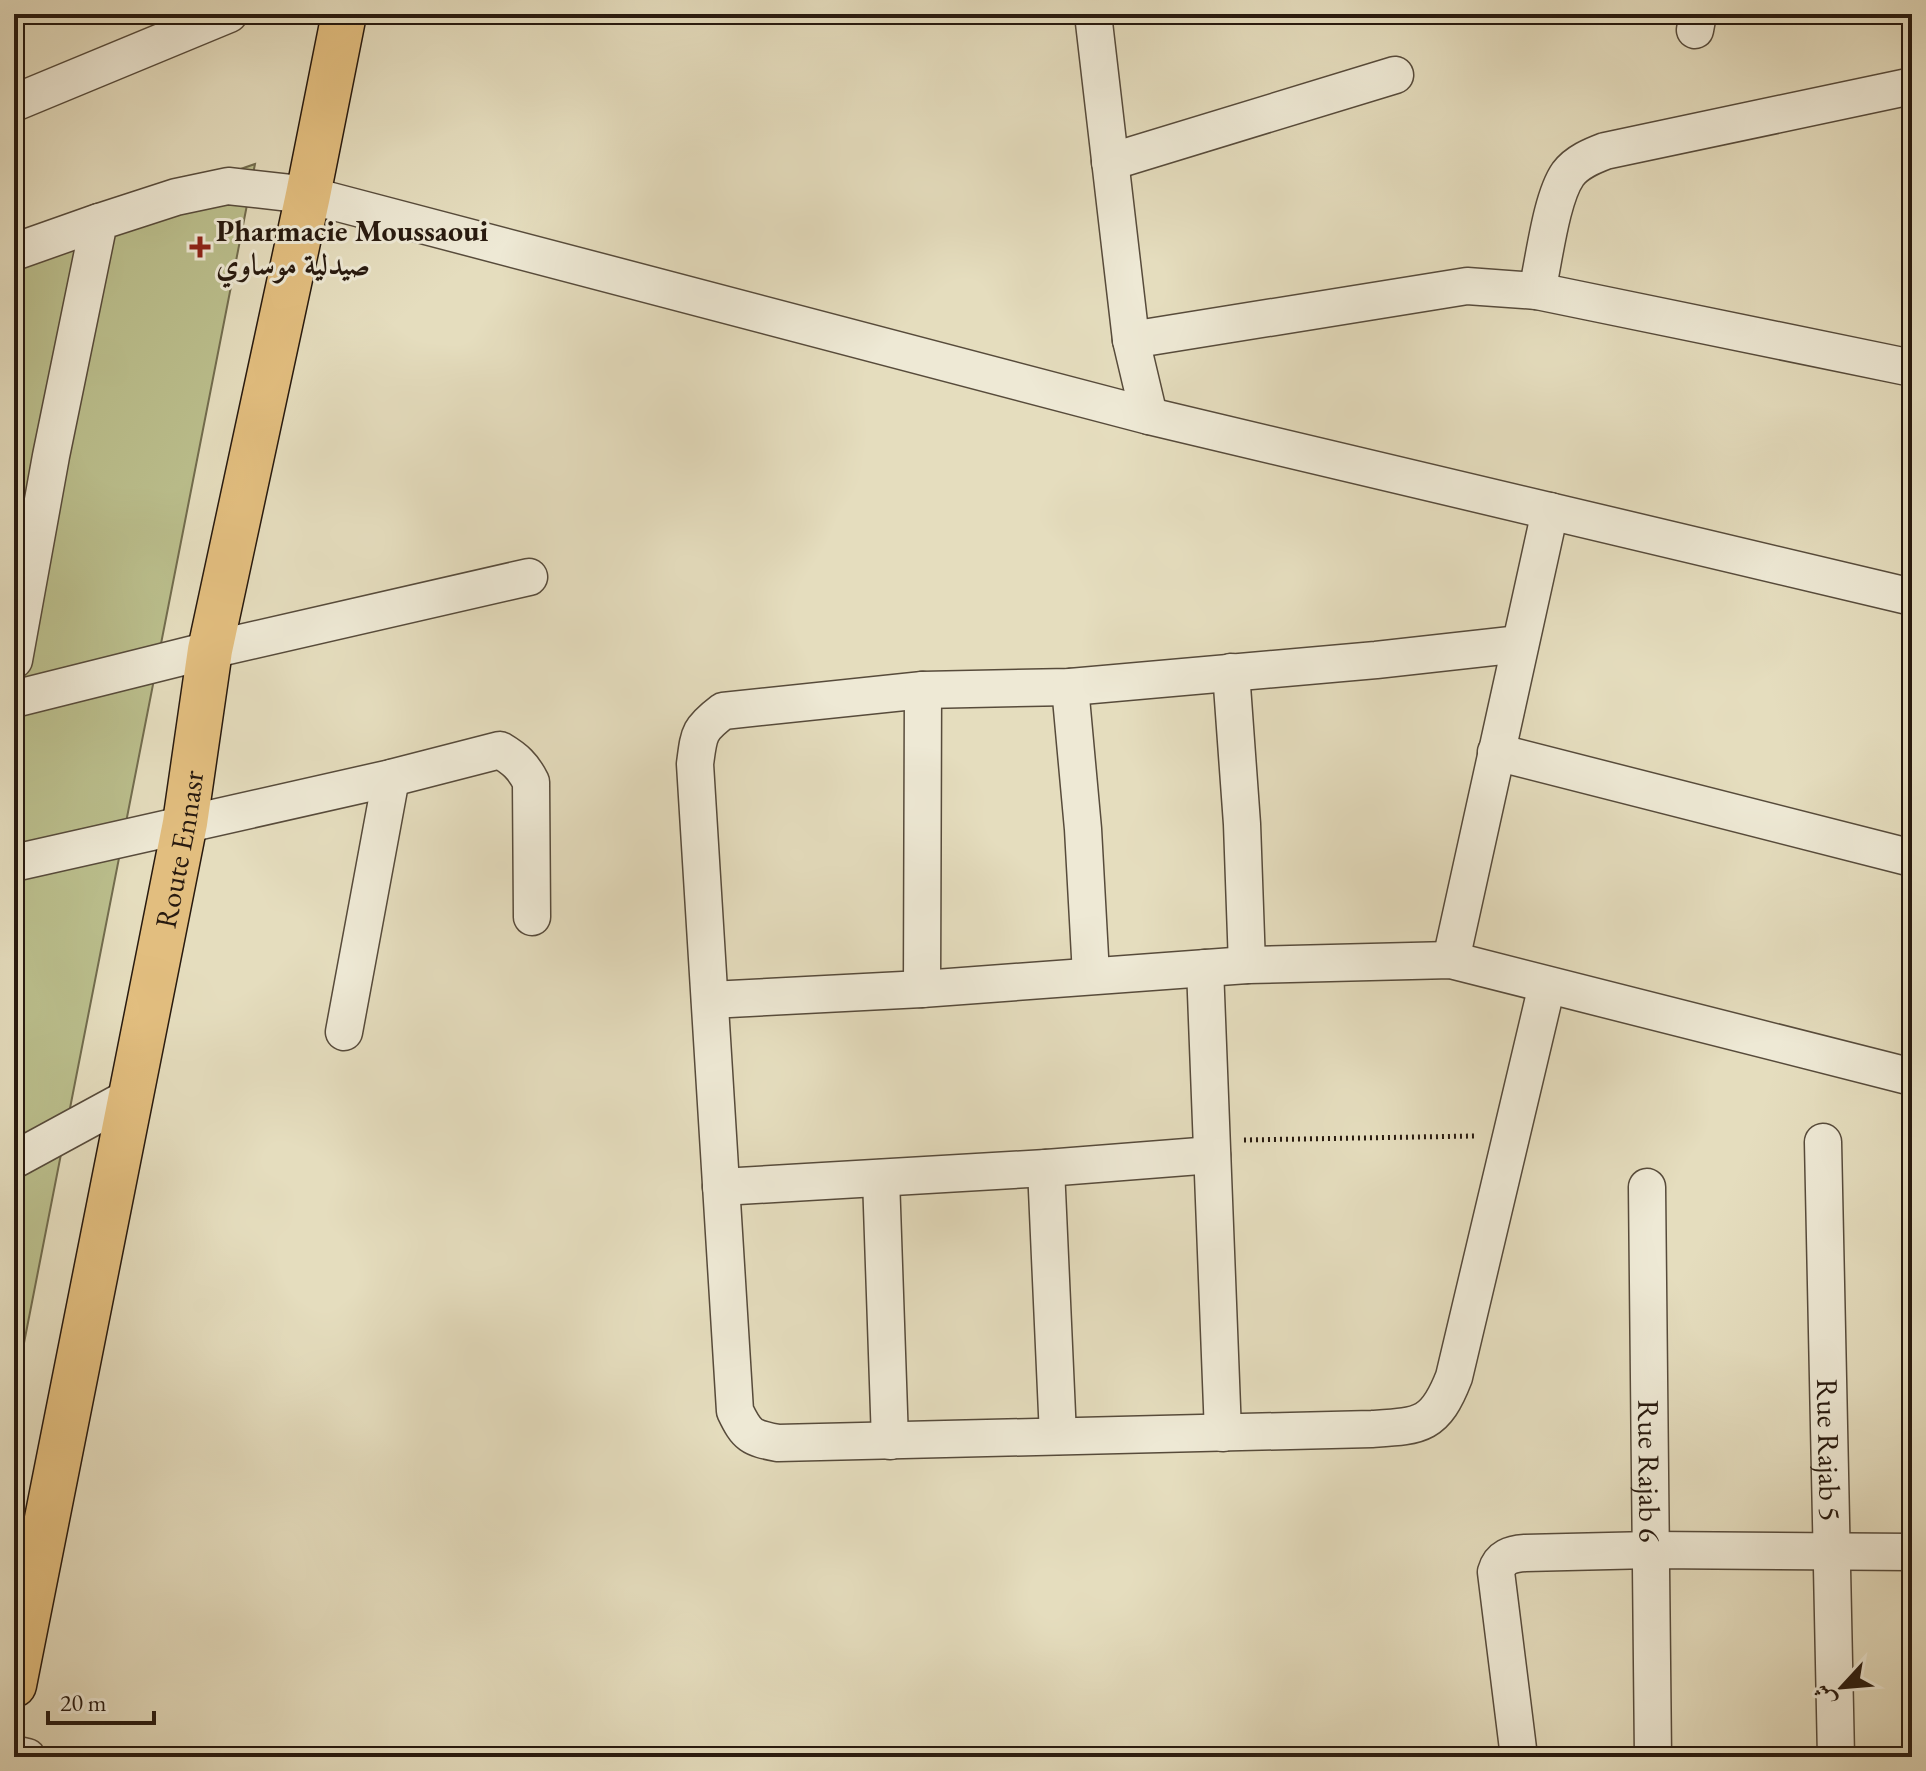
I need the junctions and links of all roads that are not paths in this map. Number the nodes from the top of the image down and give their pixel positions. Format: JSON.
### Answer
{"nodes":[{"id":1,"x":229,"y":14,"type":"edge"},
{"id":2,"x":344,"y":14,"type":"edge"},
{"id":3,"x":1093,"y":14,"type":"edge"},
{"id":4,"x":1395,"y":75,"type":"dead end"},
{"id":5,"x":1912,"y":86,"type":"edge"},
{"id":6,"x":14,"y":103,"type":"edge"},
{"id":7,"x":1110,"y":162,"type":"junction"},
{"id":8,"x":308,"y":195,"type":"junction"},
{"id":9,"x":99,"y":222,"type":"junction"},
{"id":10,"x":14,"y":252,"type":"edge"},
{"id":11,"x":1537,"y":291,"type":"junction"},
{"id":12,"x":1131,"y":340,"type":"junction"},
{"id":13,"x":1912,"y":368,"type":"edge"},
{"id":14,"x":1149,"y":416,"type":"junction"},
{"id":15,"x":1550,"y":511,"type":"junction"},
{"id":16,"x":529,"y":577,"type":"dead end"},
{"id":17,"x":1911,"y":593,"type":"edge"},
{"id":18,"x":1520,"y":644,"type":"junction"},
{"id":19,"x":210,"y":650,"type":"junction"},
{"id":20,"x":14,"y":660,"type":"edge"},
{"id":21,"x":1231,"y":672,"type":"junction"},
{"id":22,"x":1070,"y":687,"type":"junction"},
{"id":23,"x":923,"y":690,"type":"junction"},
{"id":24,"x":14,"y":699,"type":"edge"},
{"id":25,"x":1496,"y":752,"type":"junction"},
{"id":26,"x":391,"y":778,"type":"junction"},
{"id":27,"x":185,"y":823,"type":"junction"},
{"id":28,"x":1912,"y":858,"type":"edge"},
{"id":29,"x":14,"y":863,"type":"edge"},
{"id":30,"x":532,"y":917,"type":"dead end"},
{"id":31,"x":1451,"y":960,"type":"junction"},
{"id":32,"x":1247,"y":965,"type":"junction"},
{"id":33,"x":1205,"y":968,"type":"junction"},
{"id":34,"x":1091,"y":975,"type":"junction"},
{"id":35,"x":1547,"y":985,"type":"junction"},
{"id":36,"x":922,"y":989,"type":"junction"},
{"id":37,"x":710,"y":1000,"type":"junction"},
{"id":38,"x":344,"y":1032,"type":"dead end"},
{"id":39,"x":1912,"y":1077,"type":"edge"},
{"id":40,"x":128,"y":1098,"type":"junction"},
{"id":41,"x":1823,"y":1142,"type":"dead end"},
{"id":42,"x":1212,"y":1148,"type":"junction"},
{"id":43,"x":14,"y":1160,"type":"edge"},
{"id":44,"x":1046,"y":1168,"type":"junction"},
{"id":45,"x":881,"y":1178,"type":"junction"},
{"id":46,"x":721,"y":1187,"type":"junction"},
{"id":47,"x":1647,"y":1187,"type":"dead end"},
{"id":48,"x":1223,"y":1433,"type":"junction"},
{"id":49,"x":1058,"y":1436,"type":"junction"},
{"id":50,"x":890,"y":1441,"type":"junction"},
{"id":51,"x":1651,"y":1550,"type":"junction"},
{"id":52,"x":1832,"y":1552,"type":"junction"},
{"id":53,"x":1912,"y":1552,"type":"edge"},
{"id":54,"x":14,"y":1685,"type":"edge"},
{"id":55,"x":14,"y":1754,"type":"edge"},
{"id":56,"x":27,"y":1757,"type":"edge"},
{"id":57,"x":1519,"y":1757,"type":"edge"},
{"id":58,"x":1653,"y":1757,"type":"edge"},
{"id":59,"x":1836,"y":1757,"type":"edge"}],
"edges":[{"from":1,"to":6,"type":"street"},
{"from":2,"to":8,"type":"main road","name":"Route Ennasr"},
{"from":3,"to":7,"type":"street"},
{"from":4,"to":7,"type":"street"},
{"from":5,"to":11,"type":"street"},
{"from":7,"to":12,"type":"street"},
{"from":8,"to":9,"type":"street"},
{"from":8,"to":14,"type":"street"},
{"from":8,"to":19,"type":"main road","name":"Route Ennasr"},
{"from":9,"to":10,"type":"street"},
{"from":9,"to":20,"type":"street"},
{"from":11,"to":12,"type":"street"},
{"from":11,"to":13,"type":"street"},
{"from":12,"to":14,"type":"street"},
{"from":14,"to":15,"type":"street"},
{"from":15,"to":17,"type":"street"},
{"from":15,"to":18,"type":"street"},
{"from":16,"to":19,"type":"street"},
{"from":18,"to":21,"type":"street"},
{"from":18,"to":25,"type":"street"},
{"from":19,"to":24,"type":"street"},
{"from":19,"to":27,"type":"main road","name":"Route Ennasr"},
{"from":21,"to":22,"type":"street"},
{"from":21,"to":32,"type":"street"},
{"from":22,"to":23,"type":"street"},
{"from":22,"to":34,"type":"street"},
{"from":23,"to":36,"type":"street"},
{"from":23,"to":37,"type":"street"},
{"from":25,"to":28,"type":"street"},
{"from":25,"to":31,"type":"street"},
{"from":26,"to":27,"type":"street"},
{"from":26,"to":30,"type":"street"},
{"from":26,"to":38,"type":"street"},
{"from":27,"to":29,"type":"street"},
{"from":27,"to":40,"type":"main road","name":"Route Ennasr"},
{"from":31,"to":32,"type":"street"},
{"from":31,"to":35,"type":"street"},
{"from":32,"to":33,"type":"street"},
{"from":33,"to":34,"type":"street"},
{"from":33,"to":42,"type":"street"},
{"from":34,"to":36,"type":"street"},
{"from":35,"to":39,"type":"street"},
{"from":35,"to":48,"type":"street"},
{"from":36,"to":37,"type":"street"},
{"from":37,"to":46,"type":"street"},
{"from":40,"to":43,"type":"street"},
{"from":40,"to":54,"type":"main road","name":"Route Ennasr"},
{"from":41,"to":52,"type":"street","name":"Rue Rajab 5"},
{"from":42,"to":44,"type":"street"},
{"from":42,"to":48,"type":"street"},
{"from":44,"to":45,"type":"street"},
{"from":44,"to":49,"type":"street"},
{"from":45,"to":46,"type":"street"},
{"from":45,"to":50,"type":"street"},
{"from":46,"to":50,"type":"street"},
{"from":47,"to":51,"type":"street","name":"Rue Rajab 6"},
{"from":48,"to":49,"type":"street"},
{"from":49,"to":50,"type":"street"},
{"from":51,"to":52,"type":"street"},
{"from":51,"to":57,"type":"street"},
{"from":51,"to":58,"type":"street","name":"Rue Rajab 6"},
{"from":52,"to":53,"type":"street"},
{"from":52,"to":59,"type":"street","name":"Rue Rajab 5"},
{"from":55,"to":56,"type":"street"}]}
